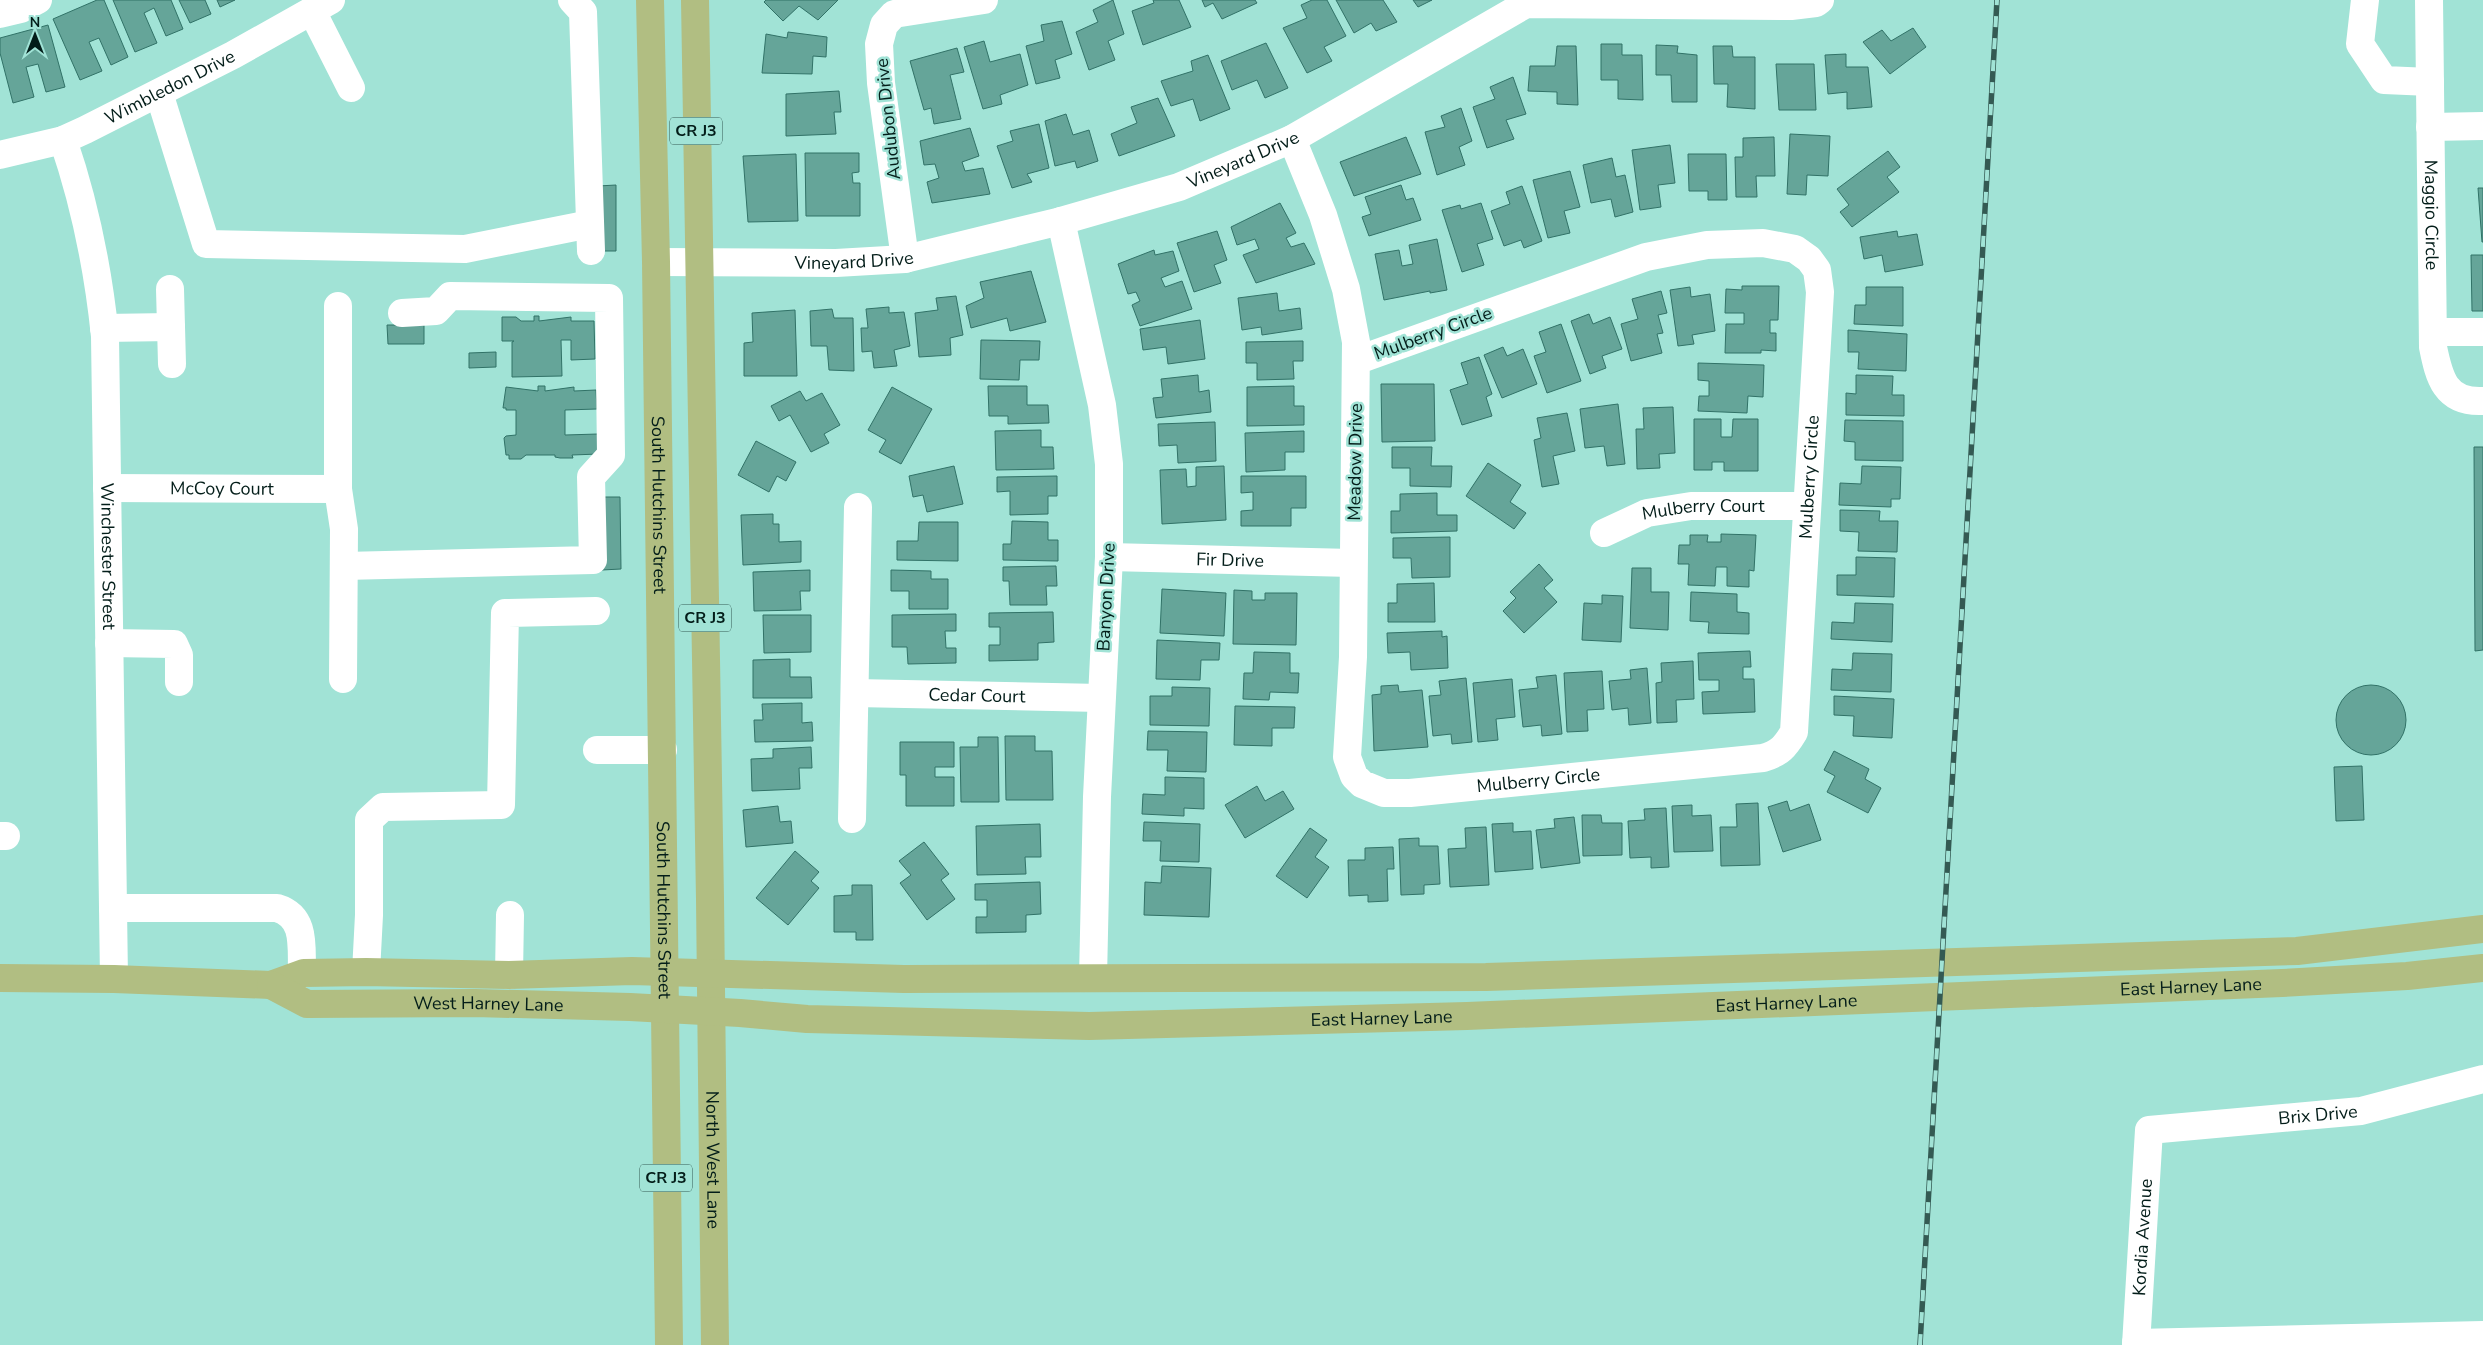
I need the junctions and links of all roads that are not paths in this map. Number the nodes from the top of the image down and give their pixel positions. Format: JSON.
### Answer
{"nodes":[{"id":1,"x":38,"y":0,"type":"edge"},
{"id":2,"x":572,"y":0,"type":"edge"},
{"id":3,"x":650,"y":0,"type":"edge"},
{"id":4,"x":694,"y":0,"type":"edge"},
{"id":5,"x":984,"y":0,"type":"edge"},
{"id":6,"x":2365,"y":0,"type":"edge"},
{"id":7,"x":2429,"y":0,"type":"edge"},
{"id":8,"x":1525,"y":2,"type":"edge"},
{"id":9,"x":1813,"y":2,"type":"edge"},
{"id":10,"x":310,"y":7,"type":"edge"},
{"id":11,"x":0,"y":14,"type":"edge"},
{"id":12,"x":2430,"y":82,"type":"junction"},
{"id":13,"x":351,"y":88,"type":"dead end"},
{"id":14,"x":158,"y":93,"type":"junction"},
{"id":15,"x":2483,"y":126,"type":"edge"},
{"id":16,"x":2430,"y":127,"type":"junction"},
{"id":17,"x":1292,"y":139,"type":"junction"},
{"id":18,"x":63,"y":140,"type":"junction"},
{"id":19,"x":0,"y":156,"type":"edge"},
{"id":20,"x":1061,"y":221,"type":"junction"},
{"id":21,"x":590,"y":224,"type":"junction"},
{"id":22,"x":591,"y":251,"type":"dead end"},
{"id":23,"x":905,"y":259,"type":"junction"},
{"id":24,"x":656,"y":262,"type":"junction"},
{"id":25,"x":698,"y":263,"type":"junction"},
{"id":26,"x":170,"y":289,"type":"dead end"},
{"id":27,"x":338,"y":306,"type":"dead end"},
{"id":28,"x":402,"y":312,"type":"dead end"},
{"id":29,"x":171,"y":327,"type":"junction"},
{"id":30,"x":104,"y":328,"type":"junction"},
{"id":31,"x":2433,"y":332,"type":"junction"},
{"id":32,"x":2483,"y":332,"type":"edge"},
{"id":33,"x":1358,"y":360,"type":"junction"},
{"id":34,"x":172,"y":364,"type":"dead end"},
{"id":35,"x":2483,"y":401,"type":"edge"},
{"id":36,"x":107,"y":488,"type":"junction"},
{"id":37,"x":338,"y":489,"type":"junction"},
{"id":38,"x":1806,"y":506,"type":"junction"},
{"id":39,"x":858,"y":507,"type":"dead end"},
{"id":40,"x":1604,"y":533,"type":"dead end"},
{"id":41,"x":1109,"y":557,"type":"junction"},
{"id":42,"x":1352,"y":563,"type":"junction"},
{"id":43,"x":344,"y":566,"type":"junction"},
{"id":44,"x":596,"y":612,"type":"dead end"},
{"id":45,"x":109,"y":643,"type":"junction"},
{"id":46,"x":343,"y":679,"type":"dead end"},
{"id":47,"x":179,"y":682,"type":"dead end"},
{"id":48,"x":855,"y":693,"type":"junction"},
{"id":49,"x":1101,"y":698,"type":"junction"},
{"id":50,"x":597,"y":750,"type":"dead end"},
{"id":51,"x":663,"y":750,"type":"junction"},
{"id":52,"x":1370,"y":787,"type":"joint"},
{"id":53,"x":852,"y":819,"type":"dead end"},
{"id":54,"x":113,"y":908,"type":"junction"},
{"id":55,"x":510,"y":915,"type":"dead end"},
{"id":56,"x":2483,"y":929,"type":"edge"},
{"id":57,"x":2483,"y":968,"type":"edge"},
{"id":58,"x":366,"y":972,"type":"junction"},
{"id":59,"x":663,"y":973,"type":"junction"},
{"id":60,"x":302,"y":974,"type":"junction"},
{"id":61,"x":710,"y":974,"type":"junction"},
{"id":62,"x":509,"y":975,"type":"junction"},
{"id":63,"x":0,"y":978,"type":"edge"},
{"id":64,"x":114,"y":978,"type":"junction"},
{"id":65,"x":1093,"y":978,"type":"junction"},
{"id":66,"x":271,"y":985,"type":"junction"},
{"id":67,"x":664,"y":1010,"type":"junction"},
{"id":68,"x":710,"y":1012,"type":"junction"},
{"id":69,"x":2483,"y":1079,"type":"edge"},
{"id":70,"x":2149,"y":1130,"type":"joint"},
{"id":71,"x":2483,"y":1335,"type":"edge"},
{"id":72,"x":2136,"y":1344,"type":"edge"},
{"id":73,"x":669,"y":1345,"type":"edge"},
{"id":74,"x":715,"y":1345,"type":"edge"}],
"edges":[{"from":1,"to":11,"type":"street"},
{"from":2,"to":21,"type":"street"},
{"from":3,"to":24,"type":"main road","name":"South Hutchins Street","number":"CR J3"},
{"from":4,"to":25,"type":"main road","number":"CR J3"},
{"from":5,"to":23,"type":"street","name":"Audubon Drive"},
{"from":6,"to":12,"type":"street"},
{"from":7,"to":12,"type":"street","name":"Maggio Circle"},
{"from":8,"to":9,"type":"street","name":"Vineyard Drive"},
{"from":8,"to":17,"type":"street","name":"Vineyard Drive"},
{"from":10,"to":13,"type":"street"},
{"from":10,"to":14,"type":"street","name":"Wimbledon Drive"},
{"from":12,"to":16,"type":"street","name":"Maggio Circle"},
{"from":14,"to":18,"type":"street","name":"Wimbledon Drive"},
{"from":14,"to":21,"type":"street"},
{"from":15,"to":16,"type":"street"},
{"from":16,"to":31,"type":"street","name":"Maggio Circle"},
{"from":17,"to":20,"type":"street","name":"Vineyard Drive"},
{"from":17,"to":33,"type":"street","name":"Meadow Drive"},
{"from":18,"to":19,"type":"street","name":"Wimbledon Drive"},
{"from":18,"to":30,"type":"street","name":"Winchester Street"},
{"from":20,"to":23,"type":"street","name":"Vineyard Drive"},
{"from":20,"to":41,"type":"street","name":"Banyon Drive"},
{"from":21,"to":22,"type":"street"},
{"from":23,"to":25,"type":"street","name":"Vineyard Drive"},
{"from":24,"to":25,"type":"street","name":"Vineyard Drive"},
{"from":24,"to":51,"type":"main road","name":"South Hutchins Street","number":"CR J3"},
{"from":25,"to":61,"type":"main road","number":"CR J3"},
{"from":26,"to":29,"type":"street"},
{"from":27,"to":37,"type":"street"},
{"from":28,"to":43,"type":"street"},
{"from":29,"to":30,"type":"street"},
{"from":29,"to":34,"type":"street"},
{"from":30,"to":36,"type":"street","name":"Winchester Street"},
{"from":31,"to":32,"type":"street"},
{"from":31,"to":35,"type":"street","name":"Maggio Circle"},
{"from":33,"to":38,"type":"street","name":"Mulberry Circle"},
{"from":33,"to":42,"type":"street","name":"Meadow Drive"},
{"from":36,"to":37,"type":"street","name":"McCoy Court"},
{"from":36,"to":45,"type":"street","name":"Winchester Street"},
{"from":37,"to":43,"type":"street"},
{"from":38,"to":40,"type":"street","name":"Mulberry Court"},
{"from":38,"to":52,"type":"street","name":"Mulberry Circle"},
{"from":39,"to":48,"type":"street"},
{"from":41,"to":42,"type":"street","name":"Fir Drive"},
{"from":41,"to":49,"type":"street","name":"Banyon Drive"},
{"from":42,"to":52,"type":"street","name":"Meadow Drive"},
{"from":43,"to":46,"type":"street"},
{"from":44,"to":58,"type":"street"},
{"from":45,"to":47,"type":"street"},
{"from":45,"to":54,"type":"street","name":"Winchester Street"},
{"from":48,"to":49,"type":"street","name":"Cedar Court"},
{"from":48,"to":53,"type":"street"},
{"from":49,"to":65,"type":"street","name":"Banyon Drive"},
{"from":50,"to":51,"type":"street"},
{"from":51,"to":59,"type":"main road","name":"South Hutchins Street","number":"CR J3"},
{"from":54,"to":60,"type":"street"},
{"from":54,"to":64,"type":"street","name":"Winchester Street"},
{"from":55,"to":62,"type":"street"},
{"from":56,"to":65,"type":"main road","name":"East Harney Lane"},
{"from":57,"to":68,"type":"main road","name":"East Harney Lane"},
{"from":58,"to":60,"type":"main road","name":"West Harney Lane"},
{"from":58,"to":62,"type":"main road","name":"West Harney Lane"},
{"from":59,"to":61,"type":"main road","name":"West Harney Lane"},
{"from":59,"to":62,"type":"main road","name":"West Harney Lane"},
{"from":59,"to":67,"type":"main road","name":"South Hutchins Street","number":"CR J3"},
{"from":60,"to":66,"type":"main road","name":"West Harney Lane"},
{"from":61,"to":65,"type":"main road","name":"East Harney Lane"},
{"from":61,"to":68,"type":"main road","name":"North West Lane","number":"CR J3"},
{"from":63,"to":64,"type":"main road","name":"West Harney Lane"},
{"from":64,"to":66,"type":"main road","name":"West Harney Lane"},
{"from":66,"to":67,"type":"main road","name":"West Harney Lane"},
{"from":67,"to":68,"type":"main road","name":"West Harney Lane"},
{"from":67,"to":73,"type":"main road","number":"CR J3"},
{"from":68,"to":74,"type":"main road","name":"North West Lane","number":"CR J3"},
{"from":69,"to":70,"type":"street","name":"Brix Drive"},
{"from":70,"to":72,"type":"street","name":"Kordia Avenue"},
{"from":71,"to":72,"type":"street"}]}
